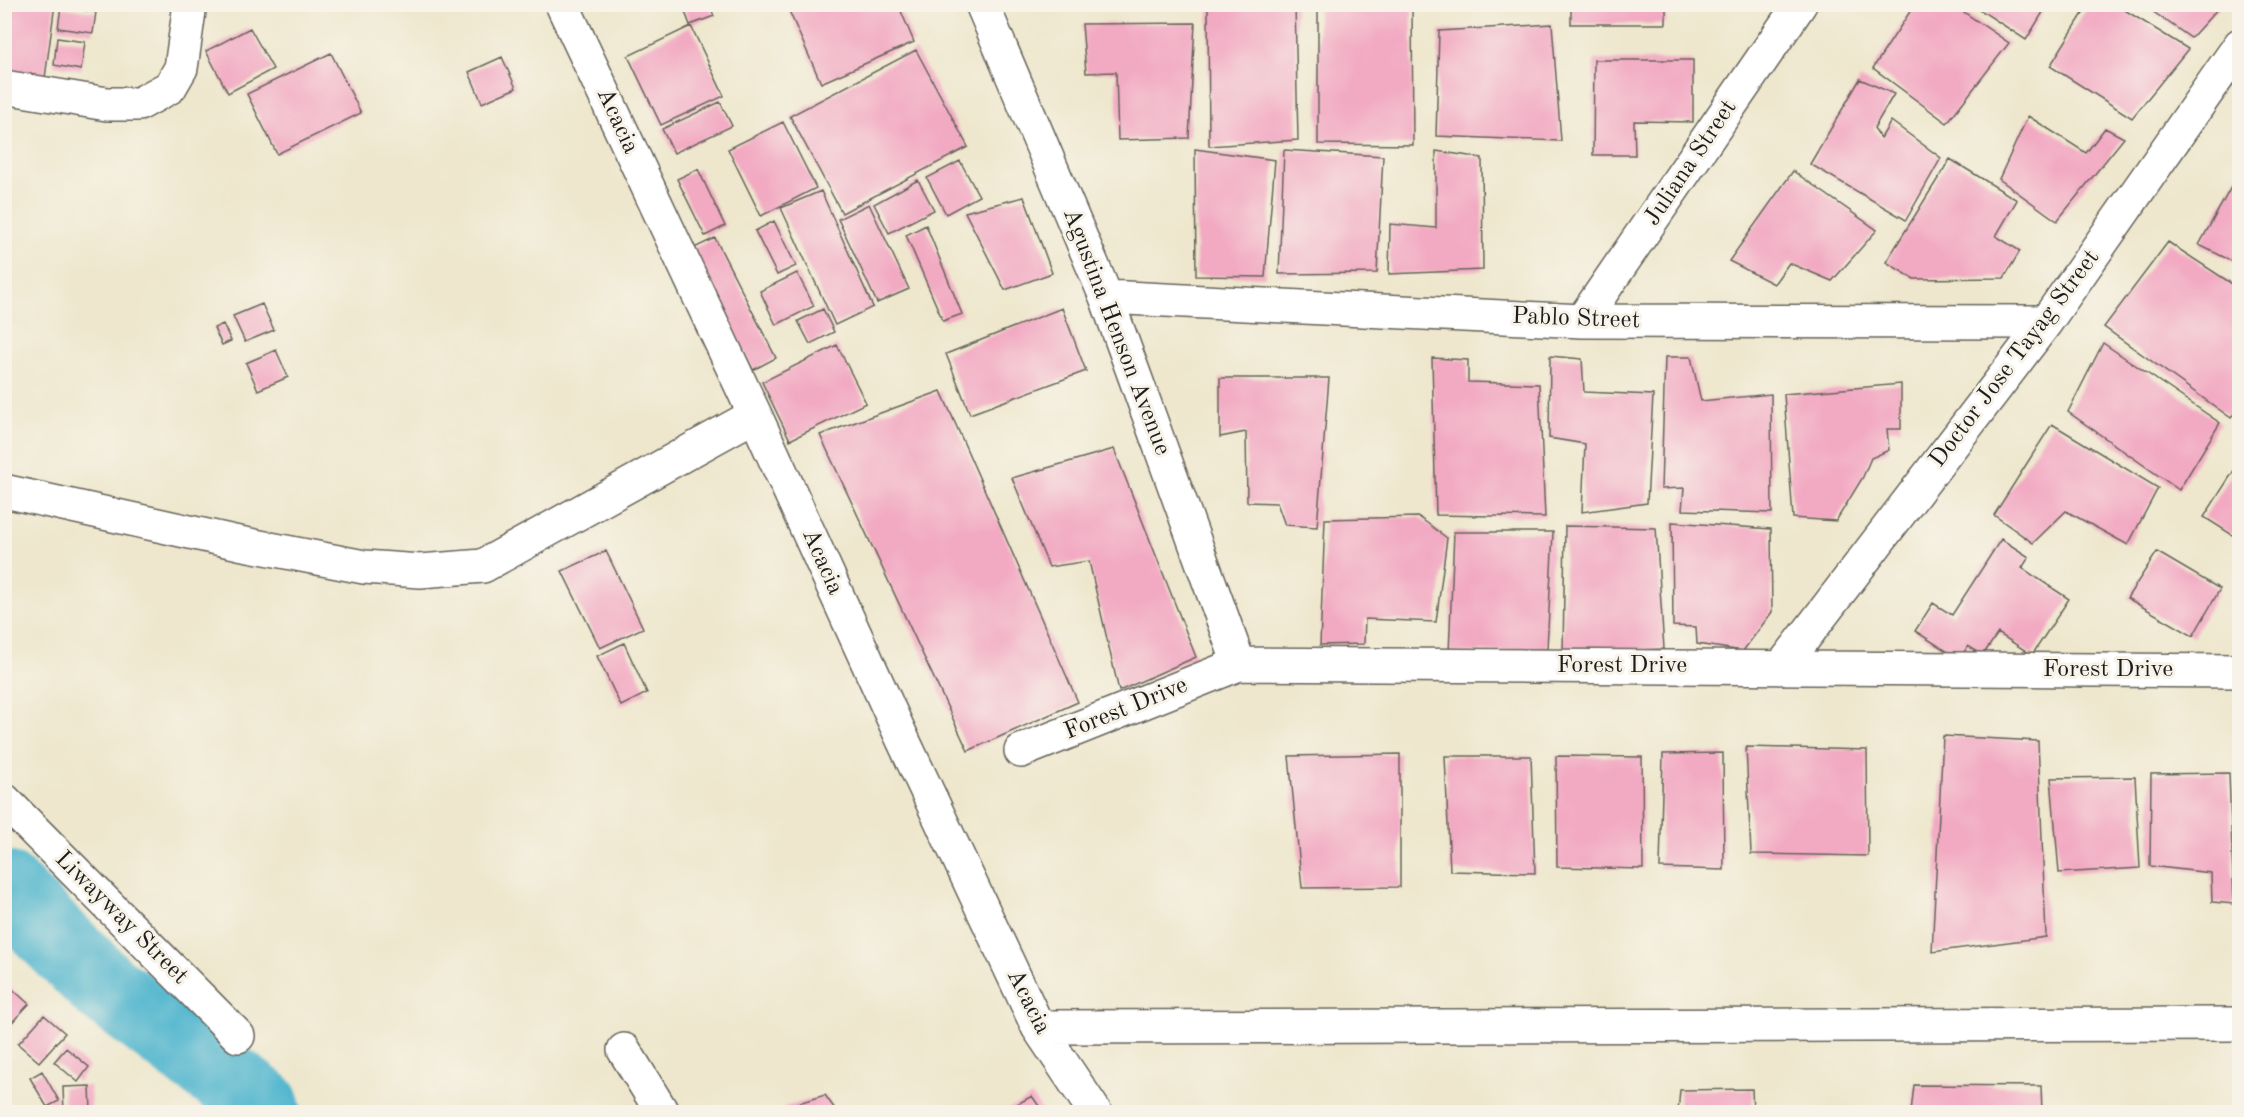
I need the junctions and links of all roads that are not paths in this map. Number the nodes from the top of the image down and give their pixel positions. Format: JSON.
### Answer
{"nodes":[{"id":1,"x":190,"y":4,"type":"edge"},
{"id":2,"x":562,"y":4,"type":"edge"},
{"id":3,"x":982,"y":4,"type":"edge"},
{"id":4,"x":1800,"y":4,"type":"edge"},
{"id":5,"x":2240,"y":45,"type":"edge"},
{"id":6,"x":4,"y":87,"type":"edge"},
{"id":7,"x":1106,"y":297,"type":"junction"},
{"id":8,"x":1582,"y":321,"type":"junction"},
{"id":9,"x":2046,"y":322,"type":"junction"},
{"id":10,"x":755,"y":415,"type":"junction"},
{"id":11,"x":4,"y":491,"type":"edge"},
{"id":12,"x":1239,"y":664,"type":"junction"},
{"id":13,"x":2236,"y":666,"type":"edge"},
{"id":14,"x":1781,"y":668,"type":"junction"},
{"id":15,"x":1021,"y":751,"type":"dead end"},
{"id":16,"x":4,"y":800,"type":"edge"},
{"id":17,"x":2240,"y":1024,"type":"edge"},
{"id":18,"x":1038,"y":1027,"type":"junction"},
{"id":19,"x":238,"y":1036,"type":"dead end"},
{"id":20,"x":624,"y":1050,"type":"dead end"},
{"id":21,"x":662,"y":1113,"type":"edge"},
{"id":22,"x":1095,"y":1113,"type":"edge"}],
"edges":[{"from":1,"to":6,"type":"street"},
{"from":2,"to":10,"type":"street","name":"Acacia"},
{"from":3,"to":7,"type":"street","name":"Agustina Henson Avenue"},
{"from":4,"to":8,"type":"street","name":"Juliana Street"},
{"from":5,"to":9,"type":"street","name":"Doctor Jose Tayag Street"},
{"from":7,"to":8,"type":"street","name":"Pablo Street"},
{"from":7,"to":12,"type":"street","name":"Agustina Henson Avenue"},
{"from":8,"to":9,"type":"street","name":"Pablo Street"},
{"from":9,"to":14,"type":"street","name":"Doctor Jose Tayag Street"},
{"from":10,"to":11,"type":"street"},
{"from":10,"to":18,"type":"street","name":"Acacia"},
{"from":12,"to":14,"type":"street","name":"Forest Drive"},
{"from":12,"to":15,"type":"street","name":"Forest Drive"},
{"from":13,"to":14,"type":"street","name":"Forest Drive"},
{"from":16,"to":19,"type":"street","name":"Liwayway Street"},
{"from":17,"to":18,"type":"street"},
{"from":18,"to":22,"type":"street","name":"Acacia"},
{"from":20,"to":21,"type":"street"}]}
